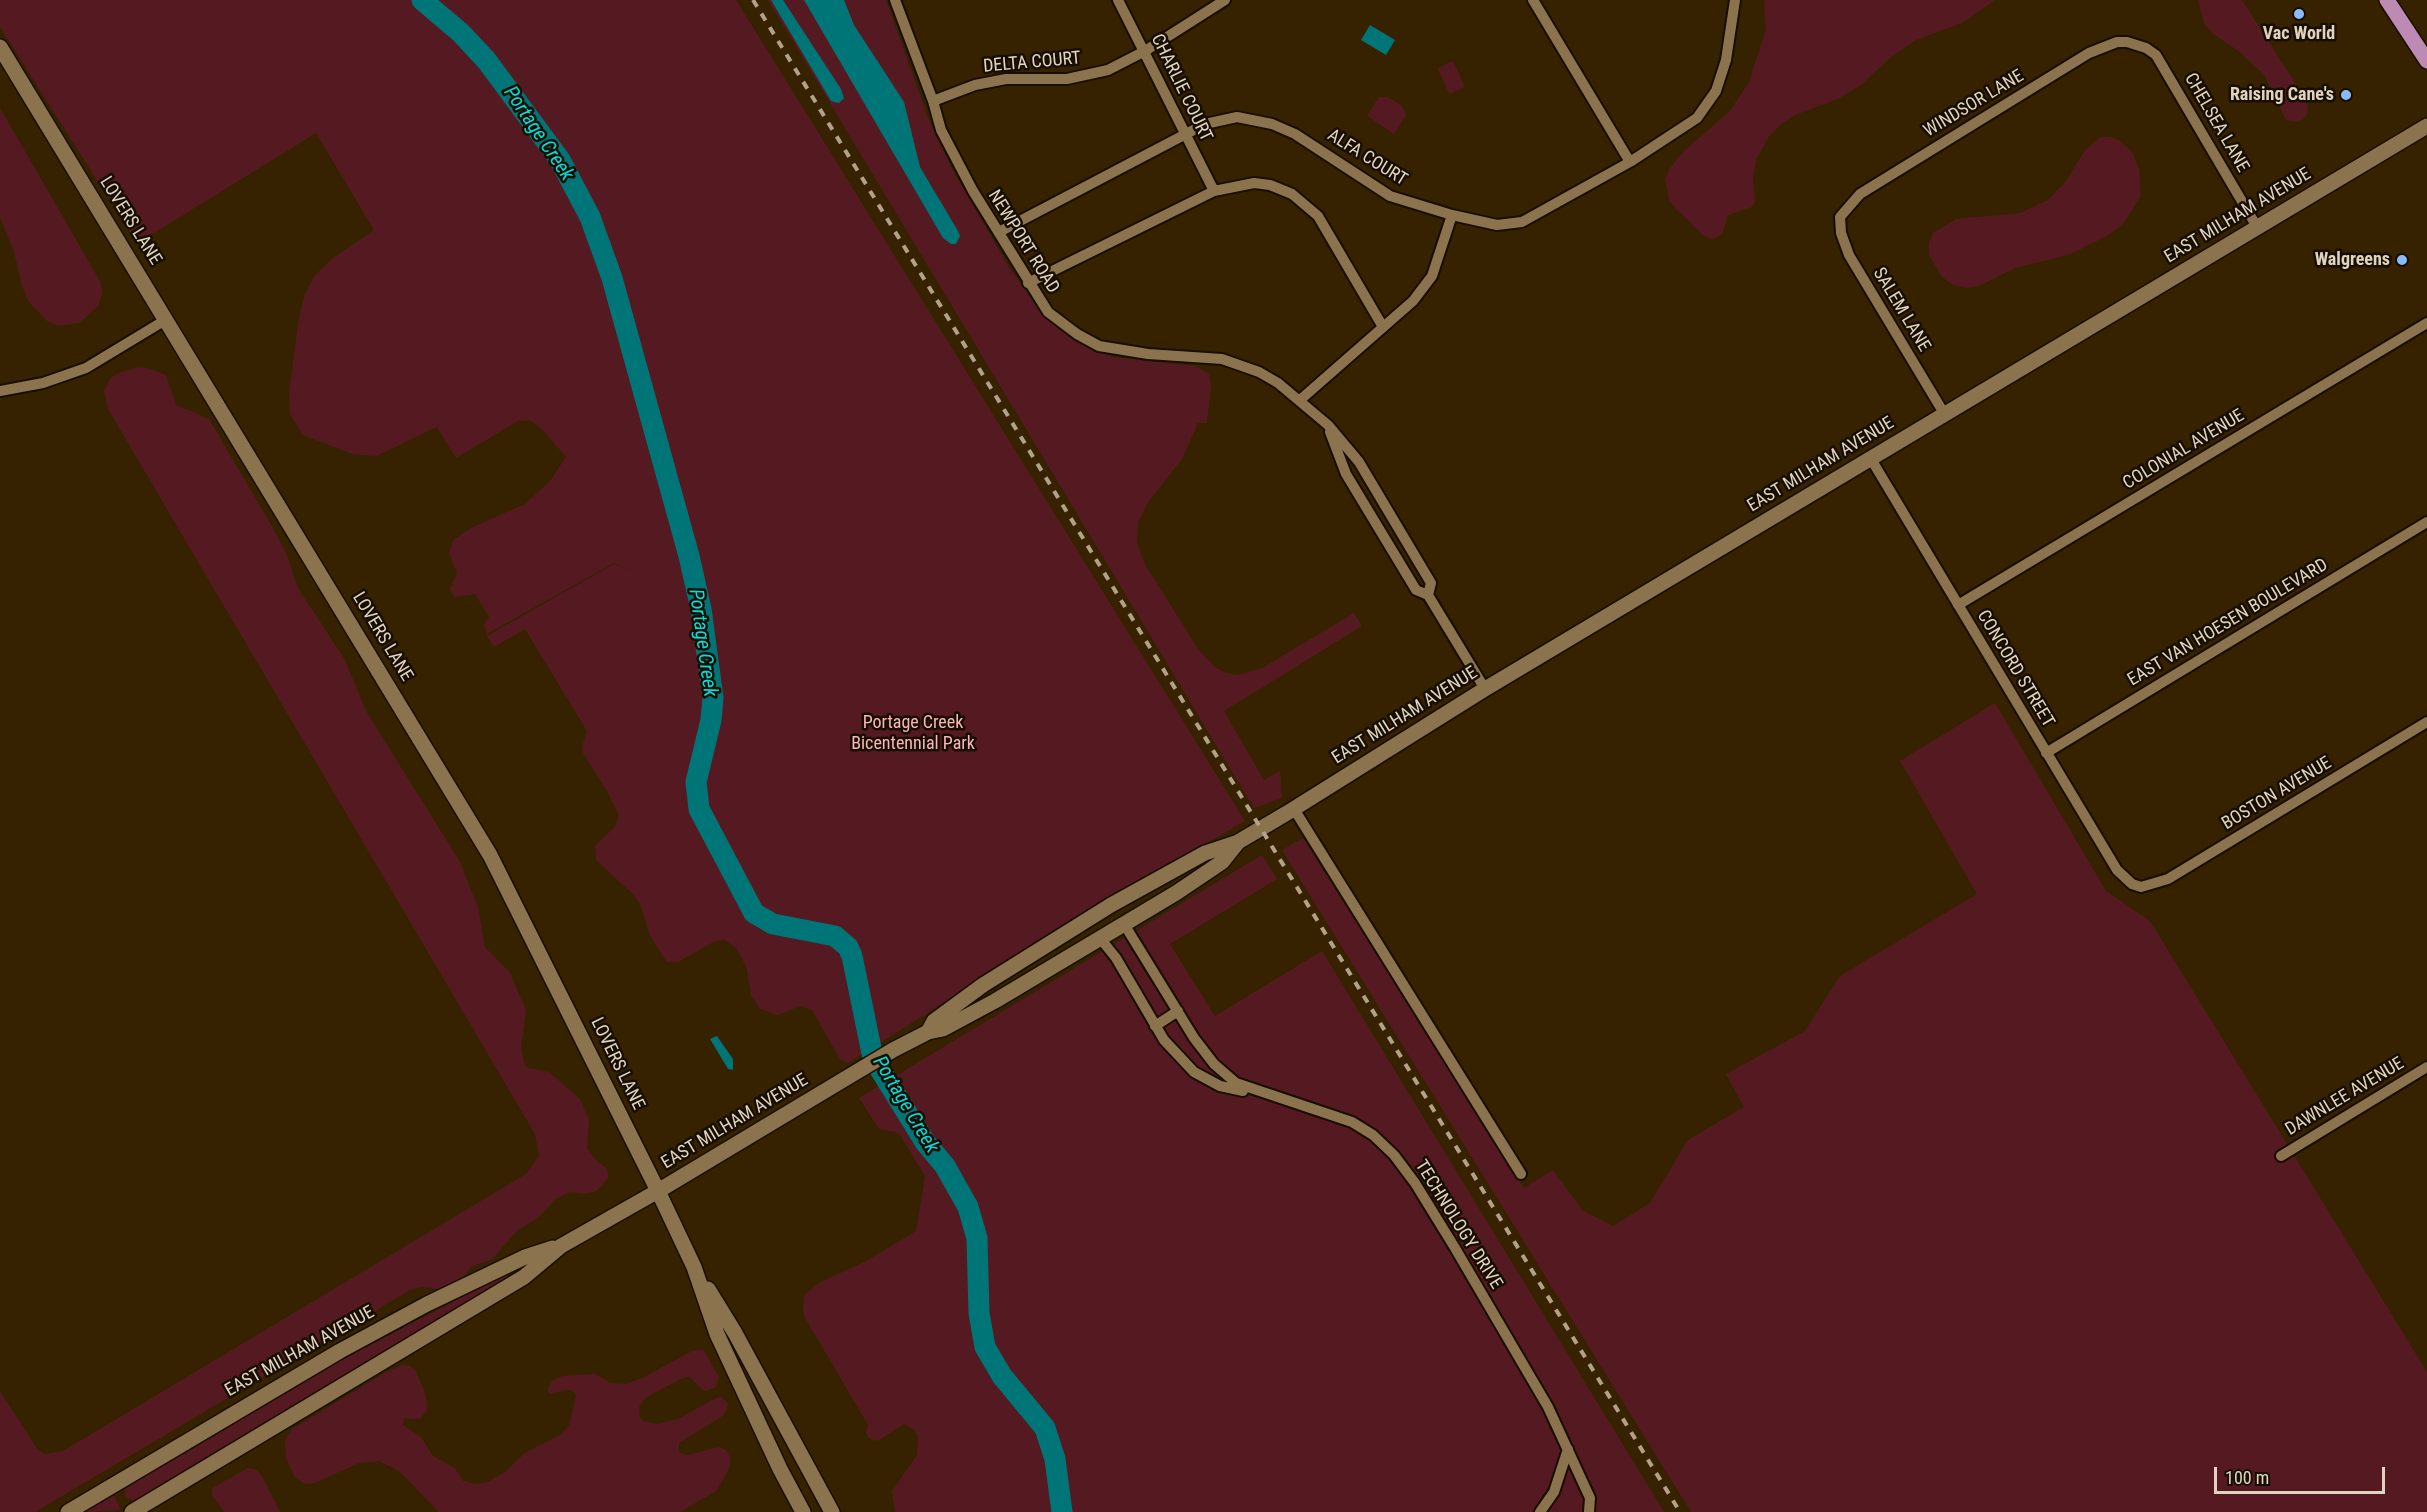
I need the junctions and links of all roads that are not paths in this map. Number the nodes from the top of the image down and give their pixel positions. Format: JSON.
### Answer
{"nodes":[{"id":1,"x":895,"y":0,"type":"edge"},
{"id":2,"x":1118,"y":0,"type":"edge"},
{"id":3,"x":1225,"y":0,"type":"edge"},
{"id":4,"x":1533,"y":0,"type":"edge"},
{"id":5,"x":1735,"y":0,"type":"edge"},
{"id":6,"x":2387,"y":0,"type":"edge"},
{"id":7,"x":2138,"y":45,"type":"joint"},
{"id":8,"x":0,"y":47,"type":"edge"},
{"id":9,"x":1146,"y":51,"type":"junction"},
{"id":10,"x":2427,"y":61,"type":"edge"},
{"id":11,"x":933,"y":101,"type":"junction"},
{"id":12,"x":2427,"y":126,"type":"edge"},
{"id":13,"x":1187,"y":135,"type":"junction"},
{"id":14,"x":1630,"y":162,"type":"junction"},
{"id":15,"x":1214,"y":191,"type":"junction"},
{"id":16,"x":1452,"y":216,"type":"junction"},
{"id":17,"x":1840,"y":217,"type":"joint"},
{"id":18,"x":2257,"y":227,"type":"junction"},
{"id":19,"x":999,"y":232,"type":"junction"},
{"id":20,"x":1028,"y":284,"type":"junction"},
{"id":21,"x":167,"y":320,"type":"junction"},
{"id":22,"x":2427,"y":323,"type":"edge"},
{"id":23,"x":1383,"y":327,"type":"junction"},
{"id":24,"x":0,"y":391,"type":"edge"},
{"id":25,"x":1300,"y":400,"type":"junction"},
{"id":26,"x":1944,"y":416,"type":"junction"},
{"id":27,"x":1328,"y":424,"type":"junction"},
{"id":28,"x":1871,"y":459,"type":"junction"},
{"id":29,"x":2427,"y":522,"type":"edge"},
{"id":30,"x":1428,"y":595,"type":"junction"},
{"id":31,"x":1958,"y":605,"type":"junction"},
{"id":32,"x":1485,"y":689,"type":"junction"},
{"id":33,"x":2427,"y":722,"type":"edge"},
{"id":34,"x":2046,"y":753,"type":"junction"},
{"id":35,"x":1294,"y":809,"type":"junction"},
{"id":36,"x":1238,"y":842,"type":"junction"},
{"id":37,"x":2142,"y":887,"type":"joint"},
{"id":38,"x":1124,"y":924,"type":"junction"},
{"id":39,"x":1101,"y":938,"type":"junction"},
{"id":40,"x":1178,"y":1011,"type":"junction"},
{"id":41,"x":1155,"y":1026,"type":"junction"},
{"id":42,"x":928,"y":1032,"type":"junction"},
{"id":43,"x":2427,"y":1067,"type":"edge"},
{"id":44,"x":1270,"y":1096,"type":"junction"},
{"id":45,"x":2281,"y":1156,"type":"dead end"},
{"id":46,"x":1521,"y":1174,"type":"dead end"},
{"id":47,"x":658,"y":1191,"type":"junction"},
{"id":48,"x":561,"y":1245,"type":"junction"},
{"id":49,"x":694,"y":1268,"type":"junction"},
{"id":50,"x":1568,"y":1449,"type":"junction"},
{"id":51,"x":79,"y":1507,"type":"edge"},
{"id":52,"x":68,"y":1512,"type":"edge"},
{"id":53,"x":132,"y":1512,"type":"edge"},
{"id":54,"x":803,"y":1512,"type":"edge"},
{"id":55,"x":832,"y":1512,"type":"edge"},
{"id":56,"x":1540,"y":1512,"type":"edge"},
{"id":57,"x":1589,"y":1512,"type":"edge"}],
"edges":[{"from":1,"to":11,"type":"street","name":"NEWPORT ROAD"},
{"from":2,"to":9,"type":"street","name":"CHARLIE COURT"},
{"from":3,"to":9,"type":"street","name":"DELTA COURT"},
{"from":4,"to":14,"type":"street"},
{"from":5,"to":14,"type":"street","name":"ALFA COURT"},
{"from":6,"to":10,"type":"main road"},
{"from":7,"to":17,"type":"street","name":"WINDSOR LANE"},
{"from":7,"to":18,"type":"street","name":"CHELSEA LANE"},
{"from":8,"to":21,"type":"street","name":"LOVERS LANE"},
{"from":9,"to":11,"type":"street","name":"DELTA COURT"},
{"from":9,"to":13,"type":"street","name":"CHARLIE COURT"},
{"from":11,"to":19,"type":"street","name":"NEWPORT ROAD"},
{"from":12,"to":18,"type":"street","name":"EAST MILHAM AVENUE"},
{"from":13,"to":15,"type":"street","name":"CHARLIE COURT"},
{"from":13,"to":16,"type":"street","name":"ALFA COURT"},
{"from":13,"to":19,"type":"street","name":"ALFA COURT"},
{"from":14,"to":16,"type":"street","name":"ALFA COURT"},
{"from":15,"to":20,"type":"street"},
{"from":15,"to":23,"type":"street"},
{"from":16,"to":23,"type":"street"},
{"from":17,"to":26,"type":"street","name":"SALEM LANE"},
{"from":18,"to":26,"type":"street","name":"EAST MILHAM AVENUE"},
{"from":19,"to":20,"type":"street","name":"NEWPORT ROAD"},
{"from":20,"to":25,"type":"street","name":"NEWPORT ROAD"},
{"from":21,"to":24,"type":"street"},
{"from":21,"to":47,"type":"street","name":"LOVERS LANE"},
{"from":22,"to":31,"type":"street","name":"COLONIAL AVENUE"},
{"from":23,"to":25,"type":"street"},
{"from":25,"to":27,"type":"street","name":"NEWPORT ROAD"},
{"from":26,"to":28,"type":"street","name":"EAST MILHAM AVENUE"},
{"from":27,"to":30,"type":"street","name":"NEWPORT ROAD"},
{"from":27,"to":30,"type":"street","name":"NEWPORT ROAD"},
{"from":28,"to":31,"type":"street","name":"CONCORD STREET"},
{"from":28,"to":32,"type":"street","name":"EAST MILHAM AVENUE"},
{"from":29,"to":34,"type":"street","name":"EAST VAN HOESEN BOULEVARD"},
{"from":30,"to":32,"type":"street","name":"NEWPORT ROAD"},
{"from":31,"to":34,"type":"street","name":"CONCORD STREET"},
{"from":32,"to":35,"type":"street","name":"EAST MILHAM AVENUE"},
{"from":33,"to":37,"type":"street","name":"BOSTON AVENUE"},
{"from":34,"to":37,"type":"street","name":"CONCORD STREET"},
{"from":35,"to":36,"type":"street","name":"EAST MILHAM AVENUE"},
{"from":35,"to":46,"type":"street"},
{"from":36,"to":38,"type":"street","name":"EAST MILHAM AVENUE"},
{"from":36,"to":42,"type":"street","name":"EAST MILHAM AVENUE"},
{"from":38,"to":39,"type":"street","name":"EAST MILHAM AVENUE"},
{"from":38,"to":40,"type":"street","name":"TECHNOLOGY DRIVE"},
{"from":39,"to":41,"type":"street"},
{"from":39,"to":42,"type":"street","name":"EAST MILHAM AVENUE"},
{"from":40,"to":41,"type":"street"},
{"from":40,"to":44,"type":"street","name":"TECHNOLOGY DRIVE"},
{"from":41,"to":44,"type":"street"},
{"from":42,"to":47,"type":"street","name":"EAST MILHAM AVENUE"},
{"from":43,"to":45,"type":"street","name":"DAWNLEE AVENUE"},
{"from":44,"to":50,"type":"street","name":"TECHNOLOGY DRIVE"},
{"from":47,"to":48,"type":"street","name":"EAST MILHAM AVENUE"},
{"from":47,"to":49,"type":"street","name":"LOVERS LANE"},
{"from":48,"to":51,"type":"street","name":"EAST MILHAM AVENUE"},
{"from":48,"to":53,"type":"street","name":"EAST MILHAM AVENUE"},
{"from":49,"to":54,"type":"street","name":"LOVERS LANE"},
{"from":49,"to":55,"type":"street","name":"LOVERS LANE"},
{"from":50,"to":56,"type":"street"},
{"from":50,"to":57,"type":"street","name":"TECHNOLOGY DRIVE"},
{"from":51,"to":52,"type":"street","name":"EAST MILHAM AVENUE"}]}
